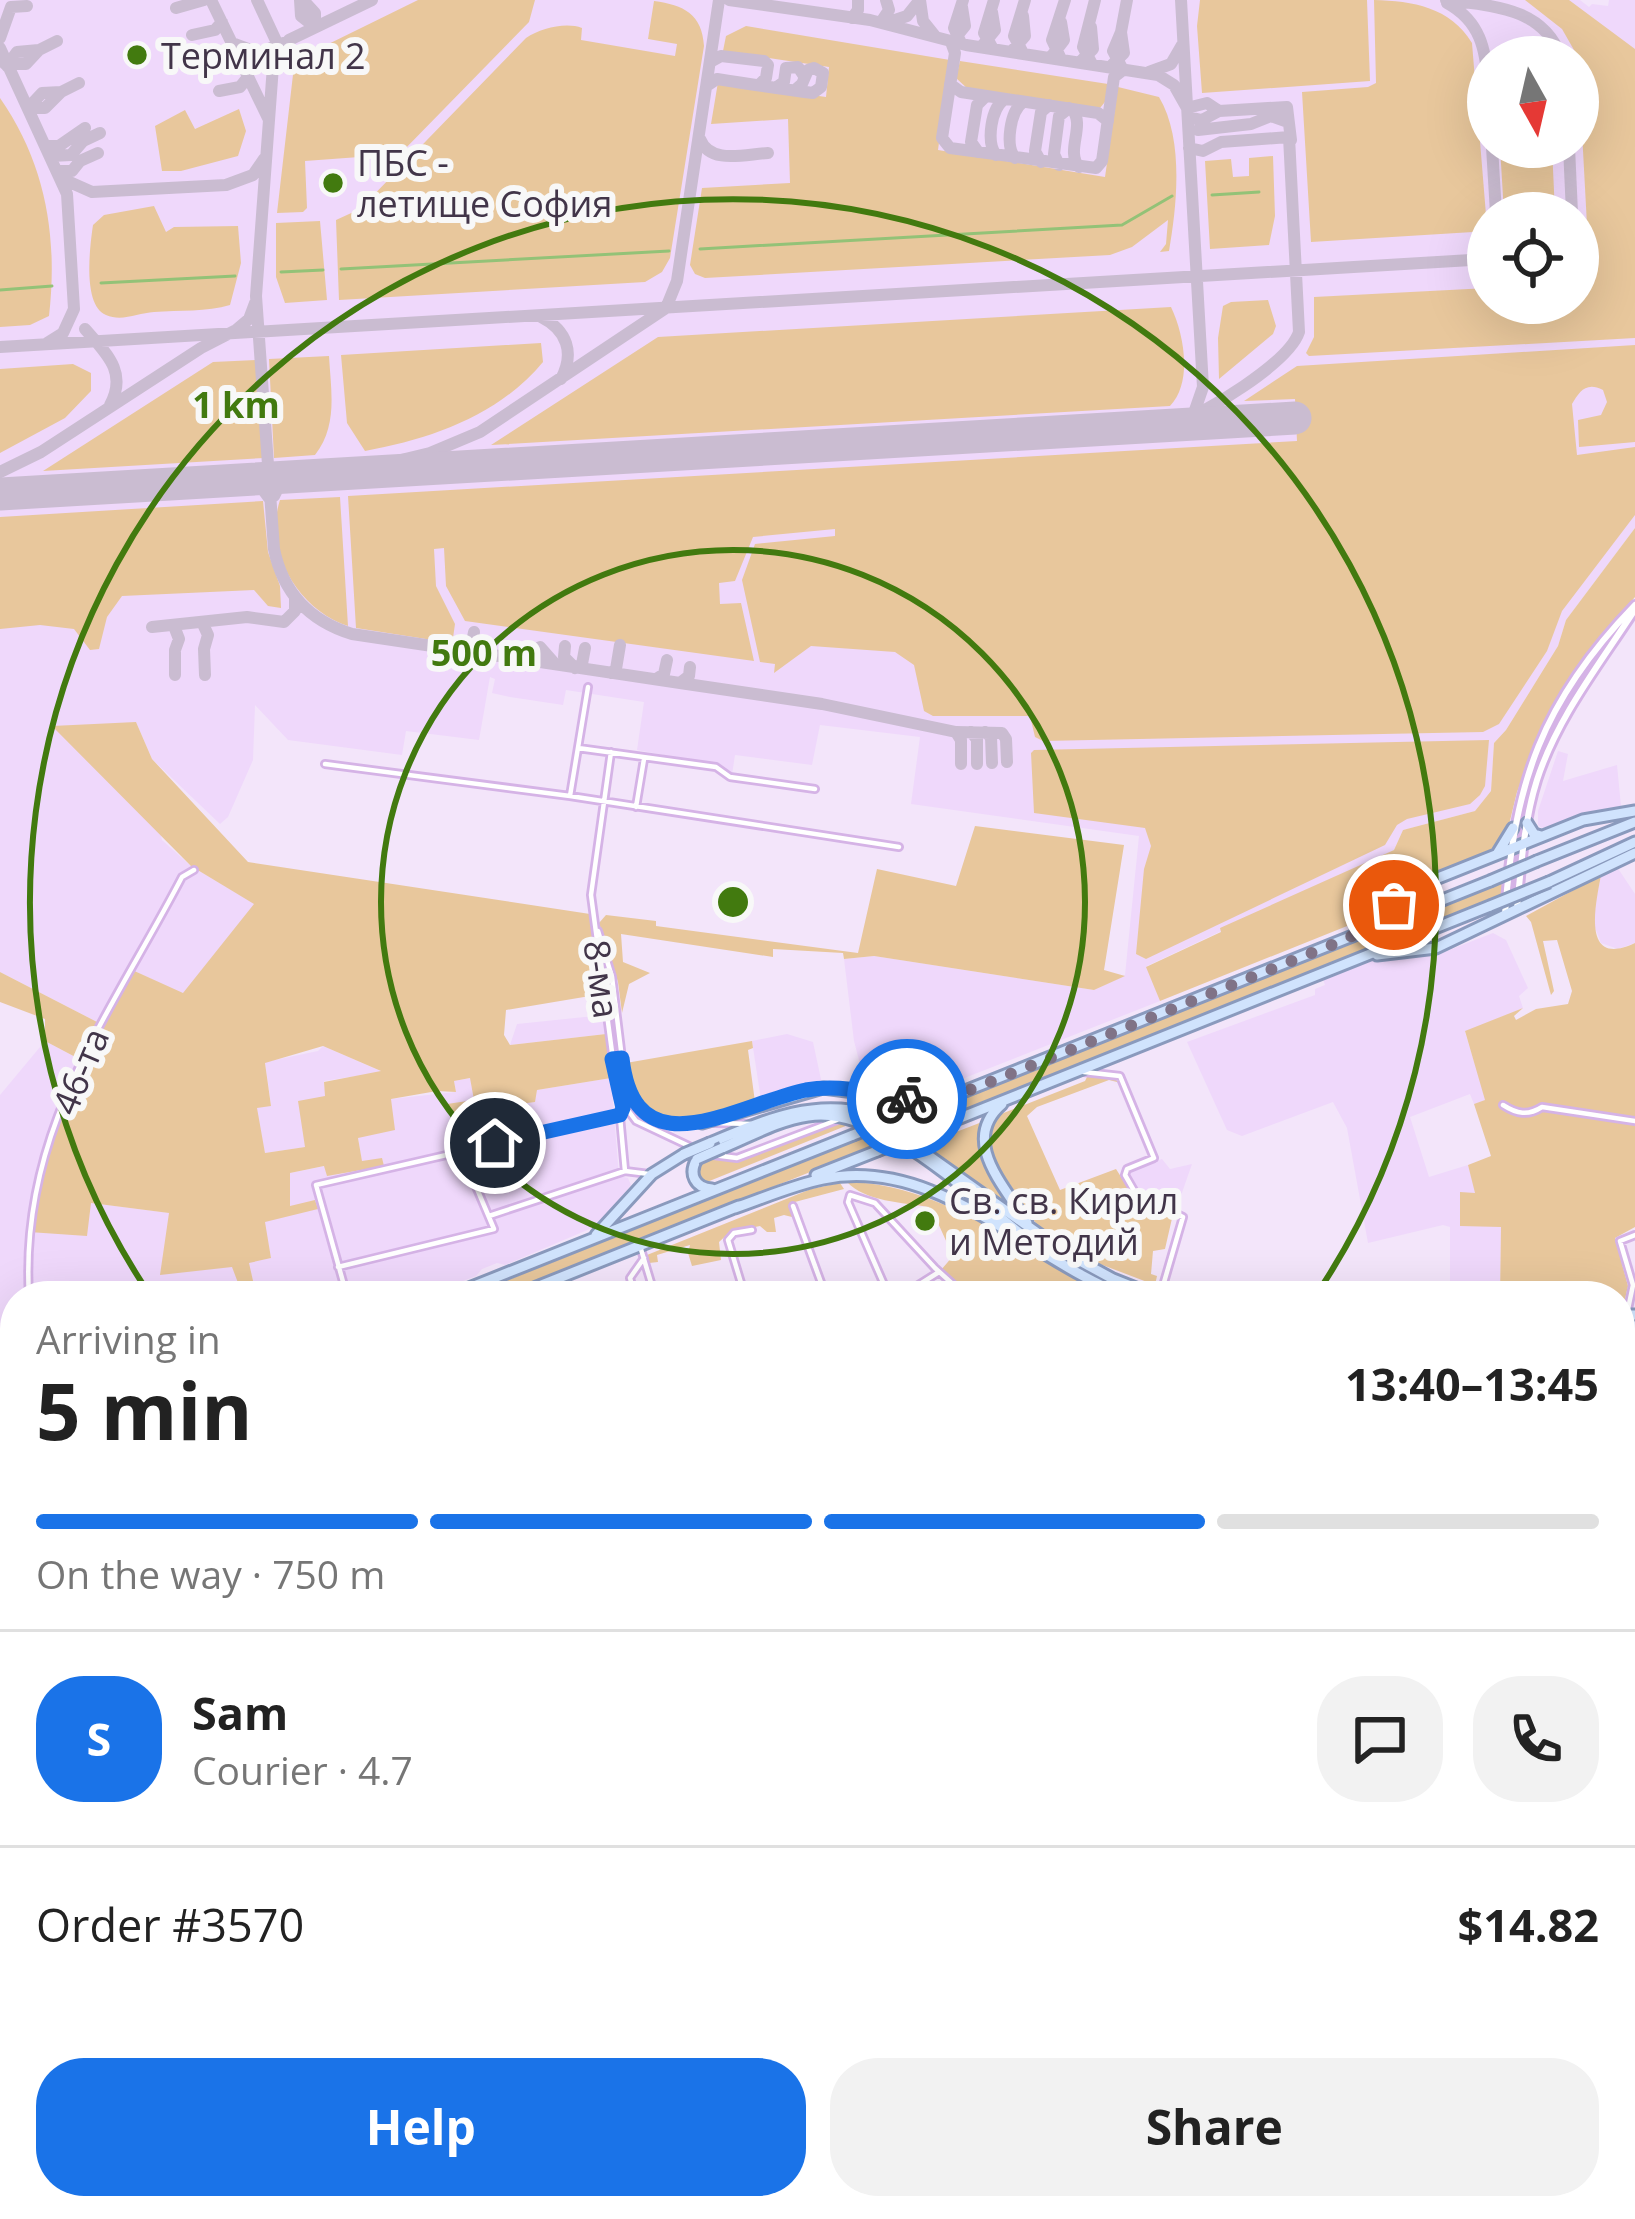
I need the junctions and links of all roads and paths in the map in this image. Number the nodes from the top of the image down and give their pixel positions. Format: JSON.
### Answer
{"nodes":[{"id":1,"x":1635,"y":608,"type":"edge"},
{"id":2,"x":587,"y":687,"type":"dead end"},
{"id":3,"x":578,"y":748,"type":"junction"},
{"id":4,"x":610,"y":752,"type":"junction"},
{"id":5,"x":645,"y":757,"type":"junction"},
{"id":6,"x":325,"y":764,"type":"dead end"},
{"id":7,"x":815,"y":789,"type":"dead end"},
{"id":8,"x":570,"y":796,"type":"junction"},
{"id":9,"x":603,"y":801,"type":"junction"},
{"id":10,"x":636,"y":807,"type":"junction"},
{"id":11,"x":1635,"y":811,"type":"edge"},
{"id":12,"x":1635,"y":822,"type":"edge"},
{"id":13,"x":1528,"y":823,"type":"junction"},
{"id":14,"x":1513,"y":828,"type":"junction"},
{"id":15,"x":1547,"y":835,"type":"junction"},
{"id":16,"x":1635,"y":842,"type":"edge"},
{"id":17,"x":1524,"y":845,"type":"junction"},
{"id":18,"x":898,"y":847,"type":"dead end"},
{"id":19,"x":1509,"y":852,"type":"junction"},
{"id":20,"x":1635,"y":854,"type":"edge"},
{"id":21,"x":1491,"y":859,"type":"junction"},
{"id":22,"x":1521,"y":868,"type":"junction"},
{"id":23,"x":194,"y":870,"type":"dead end"},
{"id":24,"x":1517,"y":909,"type":"junction"},
{"id":25,"x":593,"y":914,"type":"junction"},
{"id":26,"x":1505,"y":914,"type":"junction"},
{"id":27,"x":1349,"y":938,"type":"junction"},
{"id":28,"x":1343,"y":964,"type":"junction"},
{"id":29,"x":622,"y":1058,"type":"junction"},
{"id":30,"x":612,"y":1059,"type":"junction"},
{"id":31,"x":1073,"y":1071,"type":"junction"},
{"id":32,"x":956,"y":1095,"type":"junction"},
{"id":33,"x":1010,"y":1096,"type":"junction"},
{"id":34,"x":1503,"y":1105,"type":"dead end"},
{"id":35,"x":621,"y":1112,"type":"junction"},
{"id":36,"x":1635,"y":1121,"type":"edge"},
{"id":37,"x":702,"y":1123,"type":"junction"},
{"id":38,"x":756,"y":1124,"type":"junction"},
{"id":39,"x":687,"y":1150,"type":"junction"},
{"id":40,"x":461,"y":1151,"type":"junction"},
{"id":41,"x":627,"y":1172,"type":"junction"},
{"id":42,"x":652,"y":1174,"type":"junction"},
{"id":43,"x":724,"y":1188,"type":"junction"},
{"id":44,"x":634,"y":1195,"type":"junction"},
{"id":45,"x":793,"y":1206,"type":"dead end"},
{"id":46,"x":735,"y":1208,"type":"junction"},
{"id":47,"x":489,"y":1216,"type":"junction"},
{"id":48,"x":1031,"y":1229,"type":"junction"},
{"id":49,"x":752,"y":1230,"type":"dead end"},
{"id":50,"x":1635,"y":1235,"type":"edge"},
{"id":51,"x":590,"y":1240,"type":"junction"},
{"id":52,"x":640,"y":1246,"type":"junction"},
{"id":53,"x":1049,"y":1256,"type":"junction"},
{"id":54,"x":644,"y":1258,"type":"junction"},
{"id":55,"x":338,"y":1267,"type":"junction"},
{"id":56,"x":939,"y":1272,"type":"junction"},
{"id":57,"x":28,"y":1281,"type":"edge"},
{"id":58,"x":342,"y":1281,"type":"edge"},
{"id":59,"x":486,"y":1281,"type":"edge"},
{"id":60,"x":552,"y":1281,"type":"edge"},
{"id":61,"x":631,"y":1281,"type":"edge"},
{"id":62,"x":651,"y":1281,"type":"edge"},
{"id":63,"x":740,"y":1281,"type":"edge"},
{"id":64,"x":820,"y":1281,"type":"edge"},
{"id":65,"x":882,"y":1281,"type":"edge"},
{"id":66,"x":925,"y":1281,"type":"edge"},
{"id":67,"x":949,"y":1281,"type":"edge"},
{"id":68,"x":1097,"y":1281,"type":"edge"},
{"id":69,"x":1116,"y":1281,"type":"edge"},
{"id":70,"x":1163,"y":1281,"type":"edge"},
{"id":71,"x":1632,"y":1281,"type":"edge"}],
"edges":[{"from":1,"to":13,"type":"street"},
{"from":1,"to":14,"type":"street"},
{"from":2,"to":3,"type":"street"},
{"from":3,"to":4,"type":"street"},
{"from":3,"to":8,"type":"street"},
{"from":4,"to":5,"type":"street"},
{"from":4,"to":9,"type":"street","name":"8-ма"},
{"from":5,"to":7,"type":"street"},
{"from":5,"to":10,"type":"street"},
{"from":6,"to":8,"type":"street"},
{"from":8,"to":9,"type":"street"},
{"from":9,"to":10,"type":"street"},
{"from":9,"to":25,"type":"street","name":"8-ма"},
{"from":10,"to":18,"type":"street"},
{"from":11,"to":15,"type":"main road"},
{"from":12,"to":27,"type":"main road","bridge":true},
{"from":13,"to":15,"type":"main road"},
{"from":13,"to":17,"type":"street"},
{"from":14,"to":19,"type":"street"},
{"from":14,"to":21,"type":"main road"},
{"from":15,"to":17,"type":"main road"},
{"from":16,"to":28,"type":"main road","bridge":true},
{"from":17,"to":19,"type":"main road"},
{"from":17,"to":22,"type":"street"},
{"from":19,"to":21,"type":"main road"},
{"from":19,"to":22,"type":"main road"},
{"from":19,"to":26,"type":"street"},
{"from":20,"to":24,"type":"main road"},
{"from":21,"to":27,"type":"main road"},
{"from":22,"to":24,"type":"street"},
{"from":23,"to":57,"type":"street","name":"46-та"},
{"from":24,"to":26,"type":"main road"},
{"from":25,"to":29,"type":"street","name":"8-ма"},
{"from":25,"to":30,"type":"street","name":"8-ма"},
{"from":26,"to":28,"type":"main road"},
{"from":27,"to":32,"type":"main road"},
{"from":28,"to":31,"type":"main road"},
{"from":29,"to":30,"type":"street"},
{"from":29,"to":37,"type":"street","name":"8-ма"},
{"from":30,"to":35,"type":"street","name":"8-ма"},
{"from":31,"to":33,"type":"main road"},
{"from":31,"to":70,"type":"street"},
{"from":32,"to":37,"type":"main road"},
{"from":32,"to":43,"type":"main road","bridge":true},
{"from":33,"to":46,"type":"main road","bridge":true},
{"from":33,"to":48,"type":"main road"},
{"from":34,"to":36,"type":"street"},
{"from":35,"to":39,"type":"street"},
{"from":35,"to":40,"type":"street"},
{"from":35,"to":41,"type":"street","name":"8-ма"},
{"from":37,"to":38,"type":"street","name":"8-ма"},
{"from":38,"to":39,"type":"main road","bridge":true},
{"from":38,"to":48,"type":"main road"},
{"from":39,"to":42,"type":"main road"},
{"from":40,"to":47,"type":"street"},
{"from":40,"to":55,"type":"street"},
{"from":41,"to":42,"type":"street"},
{"from":41,"to":44,"type":"street","name":"8-ма"},
{"from":41,"to":47,"type":"street"},
{"from":42,"to":44,"type":"main road"},
{"from":43,"to":51,"type":"main road"},
{"from":43,"to":53,"type":"main road","bridge":true},
{"from":44,"to":51,"type":"main road"},
{"from":45,"to":64,"type":"street"},
{"from":46,"to":52,"type":"main road"},
{"from":46,"to":53,"type":"main road"},
{"from":47,"to":55,"type":"street"},
{"from":48,"to":69,"type":"main road"},
{"from":49,"to":63,"type":"street"},
{"from":50,"to":71,"type":"street"},
{"from":51,"to":59,"type":"main road"},
{"from":52,"to":54,"type":"street"},
{"from":52,"to":60,"type":"main road"},
{"from":53,"to":68,"type":"main road"},
{"from":54,"to":61,"type":"street"},
{"from":54,"to":62,"type":"street"},
{"from":55,"to":58,"type":"street"},
{"from":56,"to":65,"type":"street"},
{"from":56,"to":66,"type":"street"},
{"from":56,"to":67,"type":"street"}]}
